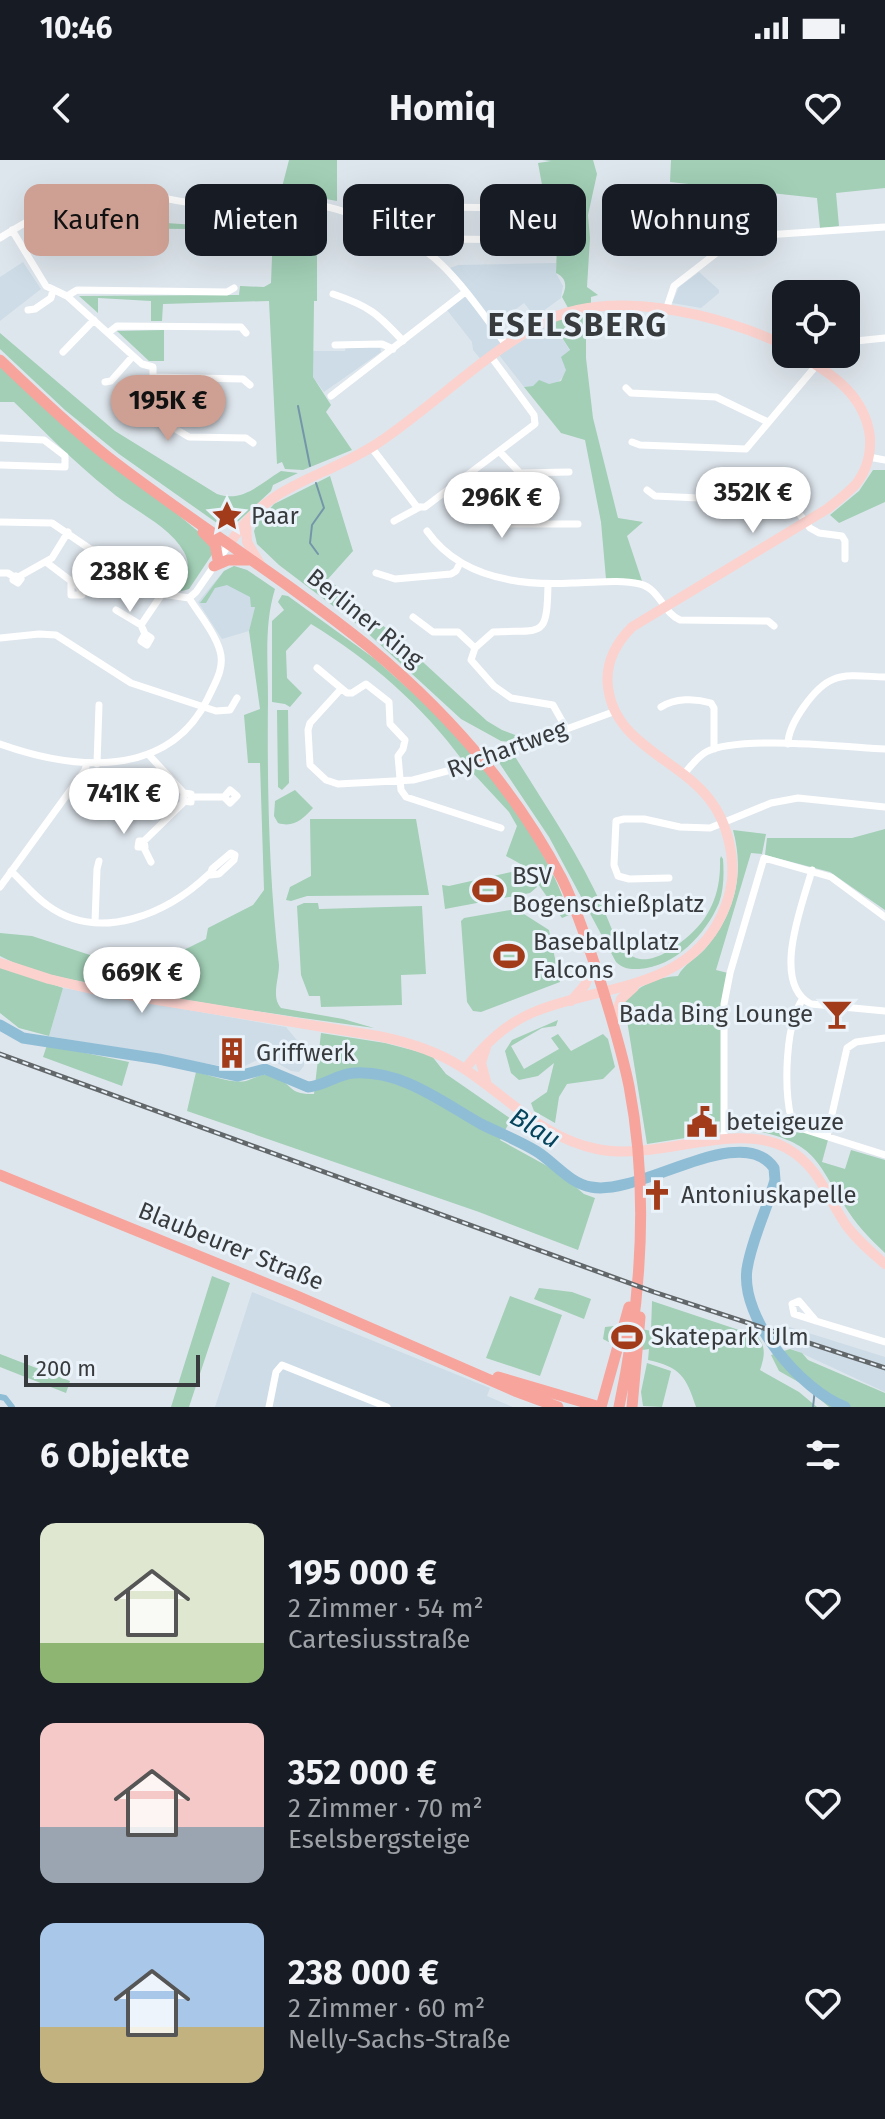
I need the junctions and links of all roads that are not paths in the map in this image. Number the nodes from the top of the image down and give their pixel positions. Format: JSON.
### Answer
{"nodes":[{"id":1,"x":343,"y":214,"type":"edge"},
{"id":2,"x":885,"y":227,"type":"edge"},
{"id":3,"x":12,"y":230,"type":"junction"},
{"id":4,"x":777,"y":234,"type":"edge"},
{"id":5,"x":0,"y":238,"type":"edge"},
{"id":6,"x":432,"y":256,"type":"edge"},
{"id":7,"x":712,"y":256,"type":"edge"},
{"id":8,"x":234,"y":288,"type":"dead end"},
{"id":9,"x":53,"y":290,"type":"junction"},
{"id":10,"x":464,"y":293,"type":"junction"},
{"id":11,"x":333,"y":294,"type":"dead end"},
{"id":12,"x":67,"y":296,"type":"junction"},
{"id":13,"x":28,"y":310,"type":"dead end"},
{"id":14,"x":666,"y":311,"type":"junction"},
{"id":15,"x":94,"y":320,"type":"junction"},
{"id":16,"x":108,"y":333,"type":"junction"},
{"id":17,"x":246,"y":333,"type":"dead end"},
{"id":18,"x":885,"y":338,"type":"edge"},
{"id":19,"x":772,"y":340,"type":"edge"},
{"id":20,"x":403,"y":341,"type":"junction"},
{"id":21,"x":860,"y":341,"type":"edge"},
{"id":22,"x":335,"y":345,"type":"dead end"},
{"id":23,"x":507,"y":346,"type":"junction"},
{"id":24,"x":393,"y":349,"type":"junction"},
{"id":25,"x":63,"y":352,"type":"dead end"},
{"id":26,"x":133,"y":356,"type":"junction"},
{"id":27,"x":492,"y":358,"type":"junction"},
{"id":28,"x":0,"y":360,"type":"edge"},
{"id":29,"x":813,"y":368,"type":"edge"},
{"id":30,"x":822,"y":368,"type":"edge"},
{"id":31,"x":153,"y":377,"type":"junction"},
{"id":32,"x":105,"y":382,"type":"dead end"},
{"id":33,"x":250,"y":385,"type":"dead end"},
{"id":34,"x":626,"y":388,"type":"dead end"},
{"id":35,"x":331,"y":396,"type":"dead end"},
{"id":36,"x":768,"y":422,"type":"junction"},
{"id":37,"x":0,"y":438,"type":"edge"},
{"id":38,"x":632,"y":442,"type":"dead end"},
{"id":39,"x":253,"y":443,"type":"dead end"},
{"id":40,"x":371,"y":447,"type":"junction"},
{"id":41,"x":500,"y":452,"type":"junction"},
{"id":42,"x":869,"y":457,"type":"junction"},
{"id":43,"x":885,"y":460,"type":"edge"},
{"id":44,"x":0,"y":465,"type":"edge"},
{"id":45,"x":569,"y":472,"type":"dead end"},
{"id":46,"x":461,"y":481,"type":"junction"},
{"id":47,"x":647,"y":490,"type":"dead end"},
{"id":48,"x":420,"y":507,"type":"junction"},
{"id":49,"x":193,"y":519,"type":"junction"},
{"id":50,"x":394,"y":521,"type":"dead end"},
{"id":51,"x":0,"y":522,"type":"edge"},
{"id":52,"x":246,"y":522,"type":"junction"},
{"id":53,"x":805,"y":523,"type":"junction"},
{"id":54,"x":578,"y":524,"type":"dead end"},
{"id":55,"x":427,"y":531,"type":"dead end"},
{"id":56,"x":68,"y":532,"type":"junction"},
{"id":57,"x":230,"y":543,"type":"junction"},
{"id":58,"x":845,"y":559,"type":"dead end"},
{"id":59,"x":46,"y":562,"type":"junction"},
{"id":60,"x":216,"y":563,"type":"junction"},
{"id":61,"x":258,"y":563,"type":"junction"},
{"id":62,"x":460,"y":563,"type":"junction"},
{"id":63,"x":0,"y":573,"type":"edge"},
{"id":64,"x":376,"y":573,"type":"dead end"},
{"id":65,"x":71,"y":582,"type":"dead end"},
{"id":66,"x":548,"y":584,"type":"junction"},
{"id":67,"x":162,"y":594,"type":"junction"},
{"id":68,"x":189,"y":598,"type":"junction"},
{"id":69,"x":666,"y":607,"type":"junction"},
{"id":70,"x":116,"y":610,"type":"dead end"},
{"id":71,"x":413,"y":617,"type":"dead end"},
{"id":72,"x":141,"y":625,"type":"junction"},
{"id":73,"x":774,"y":626,"type":"dead end"},
{"id":74,"x":145,"y":634,"type":"dead end"},
{"id":75,"x":0,"y":638,"type":"edge"},
{"id":76,"x":475,"y":648,"type":"junction"},
{"id":77,"x":317,"y":668,"type":"dead end"},
{"id":78,"x":885,"y":677,"type":"edge"},
{"id":79,"x":341,"y":689,"type":"junction"},
{"id":80,"x":237,"y":698,"type":"dead end"},
{"id":81,"x":99,"y":705,"type":"dead end"},
{"id":82,"x":203,"y":707,"type":"junction"},
{"id":83,"x":661,"y":707,"type":"dead end"},
{"id":84,"x":613,"y":712,"type":"junction"},
{"id":85,"x":566,"y":728,"type":"junction"},
{"id":86,"x":0,"y":744,"type":"edge"},
{"id":87,"x":788,"y":744,"type":"junction"},
{"id":88,"x":714,"y":749,"type":"junction"},
{"id":89,"x":885,"y":749,"type":"edge"},
{"id":90,"x":148,"y":754,"type":"junction"},
{"id":91,"x":87,"y":763,"type":"junction"},
{"id":92,"x":97,"y":764,"type":"junction"},
{"id":93,"x":684,"y":774,"type":"junction"},
{"id":94,"x":400,"y":781,"type":"junction"},
{"id":95,"x":224,"y":797,"type":"dead end"},
{"id":96,"x":187,"y":798,"type":"junction"},
{"id":97,"x":885,"y":807,"type":"edge"},
{"id":98,"x":722,"y":821,"type":"junction"},
{"id":99,"x":501,"y":828,"type":"dead end"},
{"id":100,"x":99,"y":861,"type":"dead end"},
{"id":101,"x":151,"y":862,"type":"dead end"},
{"id":102,"x":812,"y":870,"type":"junction"},
{"id":103,"x":11,"y":872,"type":"junction"},
{"id":104,"x":0,"y":873,"type":"edge"},
{"id":105,"x":209,"y":874,"type":"dead end"},
{"id":106,"x":669,"y":878,"type":"dead end"},
{"id":107,"x":0,"y":887,"type":"edge"},
{"id":108,"x":885,"y":917,"type":"edge"},
{"id":109,"x":95,"y":922,"type":"junction"},
{"id":110,"x":594,"y":962,"type":"junction"},
{"id":111,"x":4,"y":963,"type":"edge"},
{"id":112,"x":646,"y":980,"type":"junction"},
{"id":113,"x":604,"y":993,"type":"junction"},
{"id":114,"x":802,"y":1000,"type":"junction"},
{"id":115,"x":571,"y":1001,"type":"junction"},
{"id":116,"x":885,"y":1011,"type":"edge"},
{"id":117,"x":613,"y":1023,"type":"junction"},
{"id":118,"x":885,"y":1038,"type":"edge"},
{"id":119,"x":492,"y":1039,"type":"junction"},
{"id":120,"x":465,"y":1069,"type":"junction"},
{"id":121,"x":487,"y":1085,"type":"junction"},
{"id":122,"x":827,"y":1136,"type":"junction"},
{"id":123,"x":724,"y":1139,"type":"junction"},
{"id":124,"x":885,"y":1155,"type":"edge"},
{"id":125,"x":0,"y":1175,"type":"edge"},
{"id":126,"x":885,"y":1264,"type":"edge"},
{"id":127,"x":637,"y":1274,"type":"junction"},
{"id":128,"x":816,"y":1321,"type":"dead end"},
{"id":129,"x":885,"y":1342,"type":"edge"},
{"id":130,"x":445,"y":1359,"type":"junction"},
{"id":131,"x":634,"y":1404,"type":"edge"},
{"id":132,"x":269,"y":1407,"type":"edge"},
{"id":133,"x":387,"y":1407,"type":"edge"},
{"id":134,"x":558,"y":1407,"type":"edge"},
{"id":135,"x":600,"y":1407,"type":"edge"},
{"id":136,"x":619,"y":1407,"type":"edge"}],
"edges":[{"from":1,"to":3,"type":"street"},
{"from":2,"to":4,"type":"street"},
{"from":3,"to":5,"type":"street"},
{"from":3,"to":9,"type":"street"},
{"from":6,"to":10,"type":"street"},
{"from":7,"to":14,"type":"street"},
{"from":8,"to":12,"type":"street"},
{"from":9,"to":12,"type":"street"},
{"from":9,"to":13,"type":"street"},
{"from":10,"to":20,"type":"street"},
{"from":10,"to":23,"type":"street"},
{"from":11,"to":20,"type":"street"},
{"from":12,"to":15,"type":"street"},
{"from":14,"to":19,"type":"street"},
{"from":14,"to":23,"type":"street"},
{"from":15,"to":16,"type":"street"},
{"from":15,"to":25,"type":"street"},
{"from":16,"to":17,"type":"street"},
{"from":16,"to":26,"type":"street"},
{"from":18,"to":21,"type":"street"},
{"from":20,"to":24,"type":"street"},
{"from":22,"to":24,"type":"street"},
{"from":23,"to":27,"type":"street"},
{"from":24,"to":35,"type":"street"},
{"from":26,"to":31,"type":"street"},
{"from":26,"to":32,"type":"street"},
{"from":27,"to":40,"type":"street"},
{"from":27,"to":41,"type":"street"},
{"from":28,"to":49,"type":"main road","name":"Berliner Ring"},
{"from":29,"to":36,"type":"street"},
{"from":30,"to":42,"type":"street"},
{"from":31,"to":33,"type":"street"},
{"from":31,"to":39,"type":"street"},
{"from":34,"to":36,"type":"street"},
{"from":36,"to":38,"type":"street"},
{"from":37,"to":44,"type":"street"},
{"from":40,"to":48,"type":"street"},
{"from":40,"to":52,"type":"street"},
{"from":41,"to":45,"type":"street"},
{"from":41,"to":46,"type":"street"},
{"from":42,"to":43,"type":"street"},
{"from":42,"to":53,"type":"street"},
{"from":46,"to":48,"type":"street"},
{"from":46,"to":54,"type":"street"},
{"from":47,"to":53,"type":"street"},
{"from":48,"to":50,"type":"street"},
{"from":49,"to":57,"type":"main road","name":"Berliner Ring"},
{"from":49,"to":60,"type":"main road"},
{"from":51,"to":56,"type":"street"},
{"from":52,"to":57,"type":"street"},
{"from":52,"to":61,"type":"street"},
{"from":53,"to":58,"type":"street"},
{"from":53,"to":69,"type":"street"},
{"from":55,"to":62,"type":"street"},
{"from":56,"to":59,"type":"street"},
{"from":56,"to":67,"type":"street"},
{"from":57,"to":60,"type":"street"},
{"from":57,"to":61,"type":"main road","name":"Berliner Ring"},
{"from":59,"to":63,"type":"street"},
{"from":59,"to":65,"type":"street"},
{"from":60,"to":61,"type":"main road"},
{"from":60,"to":68,"type":"street"},
{"from":61,"to":110,"type":"main road","name":"Berliner Ring"},
{"from":62,"to":64,"type":"street"},
{"from":62,"to":66,"type":"street"},
{"from":66,"to":69,"type":"street"},
{"from":66,"to":76,"type":"street"},
{"from":67,"to":68,"type":"street"},
{"from":67,"to":72,"type":"street"},
{"from":68,"to":82,"type":"street"},
{"from":69,"to":73,"type":"street"},
{"from":69,"to":84,"type":"street"},
{"from":70,"to":72,"type":"street"},
{"from":71,"to":76,"type":"street"},
{"from":72,"to":74,"type":"street"},
{"from":75,"to":82,"type":"street"},
{"from":76,"to":85,"type":"street"},
{"from":77,"to":79,"type":"street"},
{"from":78,"to":87,"type":"street"},
{"from":79,"to":94,"type":"street"},
{"from":79,"to":94,"type":"street","name":"Rychartweg"},
{"from":80,"to":82,"type":"street"},
{"from":81,"to":92,"type":"street"},
{"from":82,"to":90,"type":"street"},
{"from":83,"to":88,"type":"street"},
{"from":84,"to":85,"type":"street","name":"Rychartweg"},
{"from":84,"to":93,"type":"street"},
{"from":85,"to":94,"type":"street","name":"Rychartweg"},
{"from":86,"to":91,"type":"street"},
{"from":87,"to":88,"type":"street"},
{"from":87,"to":89,"type":"street"},
{"from":88,"to":93,"type":"street"},
{"from":90,"to":92,"type":"street"},
{"from":90,"to":96,"type":"street"},
{"from":91,"to":92,"type":"street"},
{"from":91,"to":103,"type":"street"},
{"from":93,"to":98,"type":"street"},
{"from":94,"to":99,"type":"street","name":"Rychartweg"},
{"from":95,"to":96,"type":"street"},
{"from":96,"to":101,"type":"street"},
{"from":97,"to":98,"type":"street"},
{"from":98,"to":106,"type":"street"},
{"from":98,"to":112,"type":"street"},
{"from":100,"to":109,"type":"street"},
{"from":102,"to":108,"type":"street"},
{"from":102,"to":114,"type":"street"},
{"from":102,"to":123,"type":"street"},
{"from":103,"to":104,"type":"street"},
{"from":103,"to":107,"type":"street"},
{"from":103,"to":109,"type":"street"},
{"from":105,"to":109,"type":"street"},
{"from":110,"to":113,"type":"main road","name":"Berliner Ring"},
{"from":110,"to":115,"type":"street"},
{"from":111,"to":120,"type":"street"},
{"from":112,"to":113,"type":"street"},
{"from":112,"to":117,"type":"street"},
{"from":113,"to":115,"type":"street"},
{"from":113,"to":117,"type":"main road","name":"Berliner Ring"},
{"from":114,"to":116,"type":"street"},
{"from":114,"to":122,"type":"street"},
{"from":115,"to":119,"type":"street"},
{"from":117,"to":127,"type":"main road","name":"Berliner Ring"},
{"from":118,"to":122,"type":"street"},
{"from":119,"to":120,"type":"street"},
{"from":119,"to":121,"type":"street"},
{"from":120,"to":121,"type":"street"},
{"from":121,"to":123,"type":"street"},
{"from":122,"to":124,"type":"street"},
{"from":123,"to":126,"type":"street"},
{"from":125,"to":130,"type":"main road","name":"Blaubeurer Straße"},
{"from":127,"to":131,"type":"main road"},
{"from":127,"to":135,"type":"main road"},
{"from":127,"to":136,"type":"main road"},
{"from":128,"to":129,"type":"street"},
{"from":130,"to":134,"type":"main road"},
{"from":130,"to":135,"type":"main road"},
{"from":132,"to":133,"type":"street"}]}
